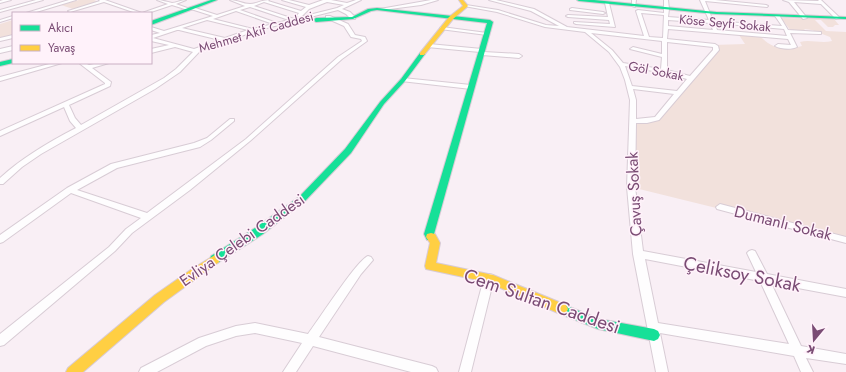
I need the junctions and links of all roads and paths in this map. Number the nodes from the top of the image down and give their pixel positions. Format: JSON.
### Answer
{"nodes":[{"id":1,"x":9,"y":0,"type":"edge"},
{"id":2,"x":41,"y":0,"type":"edge"},
{"id":3,"x":74,"y":0,"type":"edge"},
{"id":4,"x":159,"y":0,"type":"edge"},
{"id":5,"x":184,"y":0,"type":"edge"},
{"id":6,"x":215,"y":0,"type":"edge"},
{"id":7,"x":235,"y":0,"type":"edge"},
{"id":8,"x":284,"y":0,"type":"edge"},
{"id":9,"x":326,"y":0,"type":"edge"},
{"id":10,"x":356,"y":0,"type":"edge"},
{"id":11,"x":436,"y":0,"type":"edge"},
{"id":12,"x":491,"y":0,"type":"edge"},
{"id":13,"x":579,"y":0,"type":"edge"},
{"id":14,"x":702,"y":0,"type":"edge"},
{"id":15,"x":762,"y":0,"type":"edge"},
{"id":16,"x":785,"y":0,"type":"edge"},
{"id":17,"x":790,"y":0,"type":"edge"},
{"id":18,"x":63,"y":1,"type":"edge"},
{"id":19,"x":102,"y":1,"type":"edge"},
{"id":20,"x":266,"y":1,"type":"edge"},
{"id":21,"x":590,"y":1,"type":"edge"},
{"id":22,"x":0,"y":2,"type":"edge"},
{"id":23,"x":612,"y":2,"type":"edge"},
{"id":24,"x":821,"y":2,"type":"edge"},
{"id":25,"x":464,"y":3,"type":"edge"},
{"id":26,"x":634,"y":3,"type":"edge"},
{"id":27,"x":172,"y":4,"type":"junction"},
{"id":28,"x":56,"y":5,"type":"junction"},
{"id":29,"x":349,"y":5,"type":"junction"},
{"id":30,"x":250,"y":6,"type":"junction"},
{"id":31,"x":766,"y":6,"type":"junction"},
{"id":32,"x":310,"y":7,"type":"junction"},
{"id":33,"x":190,"y":8,"type":"junction"},
{"id":34,"x":338,"y":9,"type":"junction"},
{"id":35,"x":382,"y":9,"type":"junction"},
{"id":36,"x":572,"y":9,"type":"dead end"},
{"id":37,"x":236,"y":10,"type":"junction"},
{"id":38,"x":666,"y":10,"type":"edge"},
{"id":39,"x":0,"y":11,"type":"edge"},
{"id":40,"x":70,"y":11,"type":"joint"},
{"id":41,"x":32,"y":12,"type":"edge"},
{"id":42,"x":137,"y":12,"type":"edge"},
{"id":43,"x":147,"y":12,"type":"edge"},
{"id":44,"x":301,"y":12,"type":"junction"},
{"id":45,"x":707,"y":12,"type":"junction"},
{"id":46,"x":609,"y":13,"type":"junction"},
{"id":47,"x":217,"y":16,"type":"junction"},
{"id":48,"x":777,"y":16,"type":"junction"},
{"id":49,"x":12,"y":17,"type":"edge"},
{"id":50,"x":328,"y":18,"type":"junction"},
{"id":51,"x":353,"y":18,"type":"junction"},
{"id":52,"x":451,"y":18,"type":"junction"},
{"id":53,"x":805,"y":18,"type":"junction"},
{"id":54,"x":842,"y":18,"type":"edge"},
{"id":55,"x":207,"y":19,"type":"junction"},
{"id":56,"x":295,"y":19,"type":"junction"},
{"id":57,"x":611,"y":19,"type":"junction"},
{"id":58,"x":316,"y":20,"type":"dead end"},
{"id":59,"x":0,"y":21,"type":"edge"},
{"id":60,"x":713,"y":22,"type":"junction"},
{"id":61,"x":152,"y":23,"type":"edge"},
{"id":62,"x":276,"y":23,"type":"junction"},
{"id":63,"x":576,"y":24,"type":"junction"},
{"id":64,"x":613,"y":26,"type":"junction"},
{"id":65,"x":666,"y":27,"type":"junction"},
{"id":66,"x":152,"y":28,"type":"edge"},
{"id":67,"x":178,"y":28,"type":"junction"},
{"id":68,"x":442,"y":28,"type":"junction"},
{"id":69,"x":569,"y":28,"type":"junction"},
{"id":70,"x":253,"y":30,"type":"junction"},
{"id":71,"x":786,"y":30,"type":"junction"},
{"id":72,"x":716,"y":32,"type":"junction"},
{"id":73,"x":165,"y":33,"type":"junction"},
{"id":74,"x":487,"y":34,"type":"junction"},
{"id":75,"x":592,"y":34,"type":"junction"},
{"id":76,"x":616,"y":34,"type":"junction"},
{"id":77,"x":819,"y":34,"type":"dead end"},
{"id":78,"x":12,"y":36,"type":"edge"},
{"id":79,"x":646,"y":37,"type":"junction"},
{"id":80,"x":152,"y":38,"type":"edge"},
{"id":81,"x":152,"y":38,"type":"edge"},
{"id":82,"x":790,"y":38,"type":"junction"},
{"id":83,"x":0,"y":40,"type":"edge"},
{"id":84,"x":226,"y":40,"type":"junction"},
{"id":85,"x":666,"y":40,"type":"junction"},
{"id":86,"x":174,"y":46,"type":"junction"},
{"id":87,"x":429,"y":46,"type":"junction"},
{"id":88,"x":778,"y":46,"type":"dead end"},
{"id":89,"x":12,"y":48,"type":"edge"},
{"id":90,"x":633,"y":49,"type":"dead end"},
{"id":91,"x":198,"y":50,"type":"junction"},
{"id":92,"x":0,"y":51,"type":"edge"},
{"id":93,"x":152,"y":51,"type":"edge"},
{"id":94,"x":482,"y":52,"type":"junction"},
{"id":95,"x":519,"y":56,"type":"dead end"},
{"id":96,"x":665,"y":56,"type":"junction"},
{"id":97,"x":12,"y":61,"type":"edge"},
{"id":98,"x":0,"y":64,"type":"edge"},
{"id":99,"x":55,"y":64,"type":"edge"},
{"id":100,"x":83,"y":64,"type":"edge"},
{"id":101,"x":102,"y":64,"type":"edge"},
{"id":102,"x":621,"y":64,"type":"junction"},
{"id":103,"x":88,"y":68,"type":"junction"},
{"id":104,"x":664,"y":71,"type":"junction"},
{"id":105,"x":0,"y":78,"type":"edge"},
{"id":106,"x":691,"y":78,"type":"junction"},
{"id":107,"x":403,"y":80,"type":"junction"},
{"id":108,"x":471,"y":87,"type":"junction"},
{"id":109,"x":630,"y":87,"type":"junction"},
{"id":110,"x":678,"y":93,"type":"junction"},
{"id":111,"x":66,"y":104,"type":"junction"},
{"id":112,"x":232,"y":120,"type":"dead end"},
{"id":113,"x":632,"y":121,"type":"junction"},
{"id":114,"x":82,"y":128,"type":"junction"},
{"id":115,"x":0,"y":134,"type":"edge"},
{"id":116,"x":0,"y":182,"type":"edge"},
{"id":117,"x":70,"y":190,"type":"junction"},
{"id":118,"x":720,"y":207,"type":"dead end"},
{"id":119,"x":148,"y":217,"type":"junction"},
{"id":120,"x":0,"y":240,"type":"edge"},
{"id":121,"x":846,"y":240,"type":"edge"},
{"id":122,"x":752,"y":253,"type":"dead end"},
{"id":123,"x":638,"y":254,"type":"junction"},
{"id":124,"x":368,"y":260,"type":"dead end"},
{"id":125,"x":489,"y":278,"type":"junction"},
{"id":126,"x":763,"y":278,"type":"junction"},
{"id":127,"x":846,"y":293,"type":"edge"},
{"id":128,"x":653,"y":331,"type":"junction"},
{"id":129,"x":311,"y":340,"type":"junction"},
{"id":130,"x":0,"y":341,"type":"edge"},
{"id":131,"x":797,"y":350,"type":"junction"},
{"id":132,"x":846,"y":359,"type":"edge"},
{"id":133,"x":73,"y":372,"type":"edge"},
{"id":134,"x":147,"y":372,"type":"edge"},
{"id":135,"x":289,"y":372,"type":"edge"},
{"id":136,"x":432,"y":372,"type":"edge"},
{"id":137,"x":465,"y":372,"type":"edge"},
{"id":138,"x":662,"y":372,"type":"edge"},
{"id":139,"x":807,"y":372,"type":"edge"}],
"edges":[{"from":1,"to":22,"type":"street"},
{"from":2,"to":39,"type":"street"},
{"from":3,"to":18,"type":"street"},
{"from":4,"to":27,"type":"street"},
{"from":5,"to":27,"type":"street"},
{"from":6,"to":33,"type":"street"},
{"from":7,"to":30,"type":"street"},
{"from":8,"to":32,"type":"street"},
{"from":9,"to":29,"type":"street"},
{"from":9,"to":32,"type":"street"},
{"from":10,"to":29,"type":"street","name":"Mehmet Akif Caddesi"},
{"from":11,"to":35,"type":"street"},
{"from":12,"to":69,"type":"street"},
{"from":13,"to":21,"type":"street"},
{"from":14,"to":31,"type":"street"},
{"from":14,"to":45,"type":"street"},
{"from":15,"to":31,"type":"street"},
{"from":16,"to":17,"type":"street"},
{"from":17,"to":24,"type":"street"},
{"from":17,"to":53,"type":"street"},
{"from":18,"to":28,"type":"street"},
{"from":19,"to":40,"type":"street"},
{"from":19,"to":42,"type":"street"},
{"from":20,"to":30,"type":"street"},
{"from":20,"to":44,"type":"street"},
{"from":21,"to":23,"type":"street"},
{"from":23,"to":26,"type":"street"},
{"from":23,"to":46,"type":"street"},
{"from":24,"to":54,"type":"street"},
{"from":25,"to":52,"type":"street","name":"Evliya Çelebi Caddesi"},
{"from":25,"to":69,"type":"street"},
{"from":26,"to":38,"type":"street"},
{"from":27,"to":33,"type":"street"},
{"from":27,"to":43,"type":"street"},
{"from":28,"to":40,"type":"street"},
{"from":28,"to":41,"type":"street"},
{"from":29,"to":34,"type":"street","name":"Mehmet Akif Caddesi"},
{"from":30,"to":37,"type":"street"},
{"from":30,"to":56,"type":"street"},
{"from":31,"to":48,"type":"street"},
{"from":32,"to":44,"type":"street"},
{"from":33,"to":47,"type":"street"},
{"from":33,"to":61,"type":"street"},
{"from":34,"to":51,"type":"street"},
{"from":34,"to":56,"type":"street","name":"Mehmet Akif Caddesi"},
{"from":35,"to":51,"type":"street"},
{"from":35,"to":52,"type":"street"},
{"from":36,"to":46,"type":"street"},
{"from":37,"to":47,"type":"street"},
{"from":37,"to":62,"type":"street"},
{"from":38,"to":45,"type":"street"},
{"from":38,"to":60,"type":"street","name":"Köse Seyfi Sokak"},
{"from":38,"to":65,"type":"street"},
{"from":38,"to":79,"type":"street","name":"Köse Seyfi Sokak"},
{"from":44,"to":56,"type":"street"},
{"from":45,"to":48,"type":"street"},
{"from":45,"to":60,"type":"street"},
{"from":46,"to":57,"type":"street"},
{"from":47,"to":55,"type":"street"},
{"from":48,"to":53,"type":"street"},
{"from":48,"to":71,"type":"street"},
{"from":49,"to":59,"type":"street"},
{"from":50,"to":51,"type":"street"},
{"from":50,"to":58,"type":"street"},
{"from":50,"to":119,"type":"street"},
{"from":52,"to":68,"type":"street","name":"Evliya Çelebi Caddesi"},
{"from":52,"to":74,"type":"street"},
{"from":53,"to":54,"type":"street"},
{"from":55,"to":67,"type":"street"},
{"from":55,"to":70,"type":"street"},
{"from":56,"to":62,"type":"street","name":"Mehmet Akif Caddesi"},
{"from":57,"to":63,"type":"street","name":"Çavuş Sokak"},
{"from":57,"to":64,"type":"street"},
{"from":60,"to":71,"type":"street","name":"Köse Seyfi Sokak"},
{"from":60,"to":72,"type":"street"},
{"from":62,"to":70,"type":"street","name":"Mehmet Akif Caddesi"},
{"from":63,"to":64,"type":"street"},
{"from":63,"to":75,"type":"street","name":"Çavuş Sokak"},
{"from":64,"to":76,"type":"street"},
{"from":65,"to":72,"type":"street"},
{"from":65,"to":85,"type":"street"},
{"from":66,"to":73,"type":"street"},
{"from":67,"to":73,"type":"street"},
{"from":67,"to":84,"type":"street"},
{"from":68,"to":74,"type":"street"},
{"from":68,"to":87,"type":"street","name":"Evliya Çelebi Caddesi"},
{"from":69,"to":75,"type":"street"},
{"from":70,"to":84,"type":"street","name":"Mehmet Akif Caddesi"},
{"from":71,"to":77,"type":"street","name":"Köse Seyfi Sokak"},
{"from":71,"to":82,"type":"street"},
{"from":72,"to":82,"type":"street"},
{"from":73,"to":80,"type":"street"},
{"from":74,"to":94,"type":"street"},
{"from":75,"to":76,"type":"street"},
{"from":75,"to":102,"type":"street","name":"Çavuş Sokak"},
{"from":76,"to":79,"type":"street"},
{"from":78,"to":83,"type":"street"},
{"from":79,"to":85,"type":"street"},
{"from":81,"to":86,"type":"street","name":"Mehmet Akif Caddesi"},
{"from":82,"to":88,"type":"street"},
{"from":84,"to":91,"type":"street","name":"Mehmet Akif Caddesi"},
{"from":85,"to":96,"type":"street"},
{"from":85,"to":106,"type":"street"},
{"from":86,"to":91,"type":"street","name":"Mehmet Akif Caddesi"},
{"from":86,"to":93,"type":"street"},
{"from":87,"to":94,"type":"street"},
{"from":87,"to":107,"type":"street","name":"Evliya Çelebi Caddesi"},
{"from":89,"to":92,"type":"street"},
{"from":90,"to":96,"type":"street"},
{"from":91,"to":114,"type":"street"},
{"from":94,"to":95,"type":"street"},
{"from":94,"to":108,"type":"street"},
{"from":96,"to":104,"type":"street"},
{"from":97,"to":98,"type":"street"},
{"from":99,"to":105,"type":"street"},
{"from":100,"to":103,"type":"street"},
{"from":101,"to":103,"type":"street"},
{"from":102,"to":104,"type":"street","name":"Göl Sokak"},
{"from":102,"to":109,"type":"street","name":"Çavuş Sokak"},
{"from":103,"to":111,"type":"street"},
{"from":104,"to":106,"type":"street","name":"Göl Sokak"},
{"from":106,"to":110,"type":"street"},
{"from":107,"to":108,"type":"street"},
{"from":107,"to":133,"type":"street","name":"Evliya Çelebi Caddesi"},
{"from":108,"to":125,"type":"street","name":"Cem Sultan Caddesi"},
{"from":109,"to":110,"type":"street"},
{"from":109,"to":113,"type":"street","name":"Çavuş Sokak"},
{"from":110,"to":113,"type":"street"},
{"from":111,"to":114,"type":"street"},
{"from":111,"to":115,"type":"street"},
{"from":112,"to":117,"type":"street"},
{"from":113,"to":123,"type":"street","name":"Çavuş Sokak"},
{"from":114,"to":116,"type":"street"},
{"from":117,"to":119,"type":"street"},
{"from":117,"to":120,"type":"street"},
{"from":118,"to":121,"type":"street","name":"Dumanlı Sokak"},
{"from":119,"to":130,"type":"street"},
{"from":122,"to":126,"type":"street"},
{"from":123,"to":126,"type":"street","name":"Çeliksoy Sokak"},
{"from":123,"to":128,"type":"street","name":"Çavuş Sokak"},
{"from":124,"to":129,"type":"street"},
{"from":125,"to":128,"type":"street","name":"Cem Sultan Caddesi"},
{"from":125,"to":137,"type":"street"},
{"from":126,"to":127,"type":"street","name":"Çeliksoy Sokak"},
{"from":126,"to":131,"type":"street"},
{"from":128,"to":131,"type":"street","name":"Cem Sultan Caddesi"},
{"from":128,"to":138,"type":"street","name":"Çavuş Sokak"},
{"from":129,"to":134,"type":"street"},
{"from":129,"to":135,"type":"street"},
{"from":129,"to":136,"type":"street"},
{"from":131,"to":132,"type":"street","name":"Cem Sultan Caddesi"},
{"from":131,"to":139,"type":"street"}]}
